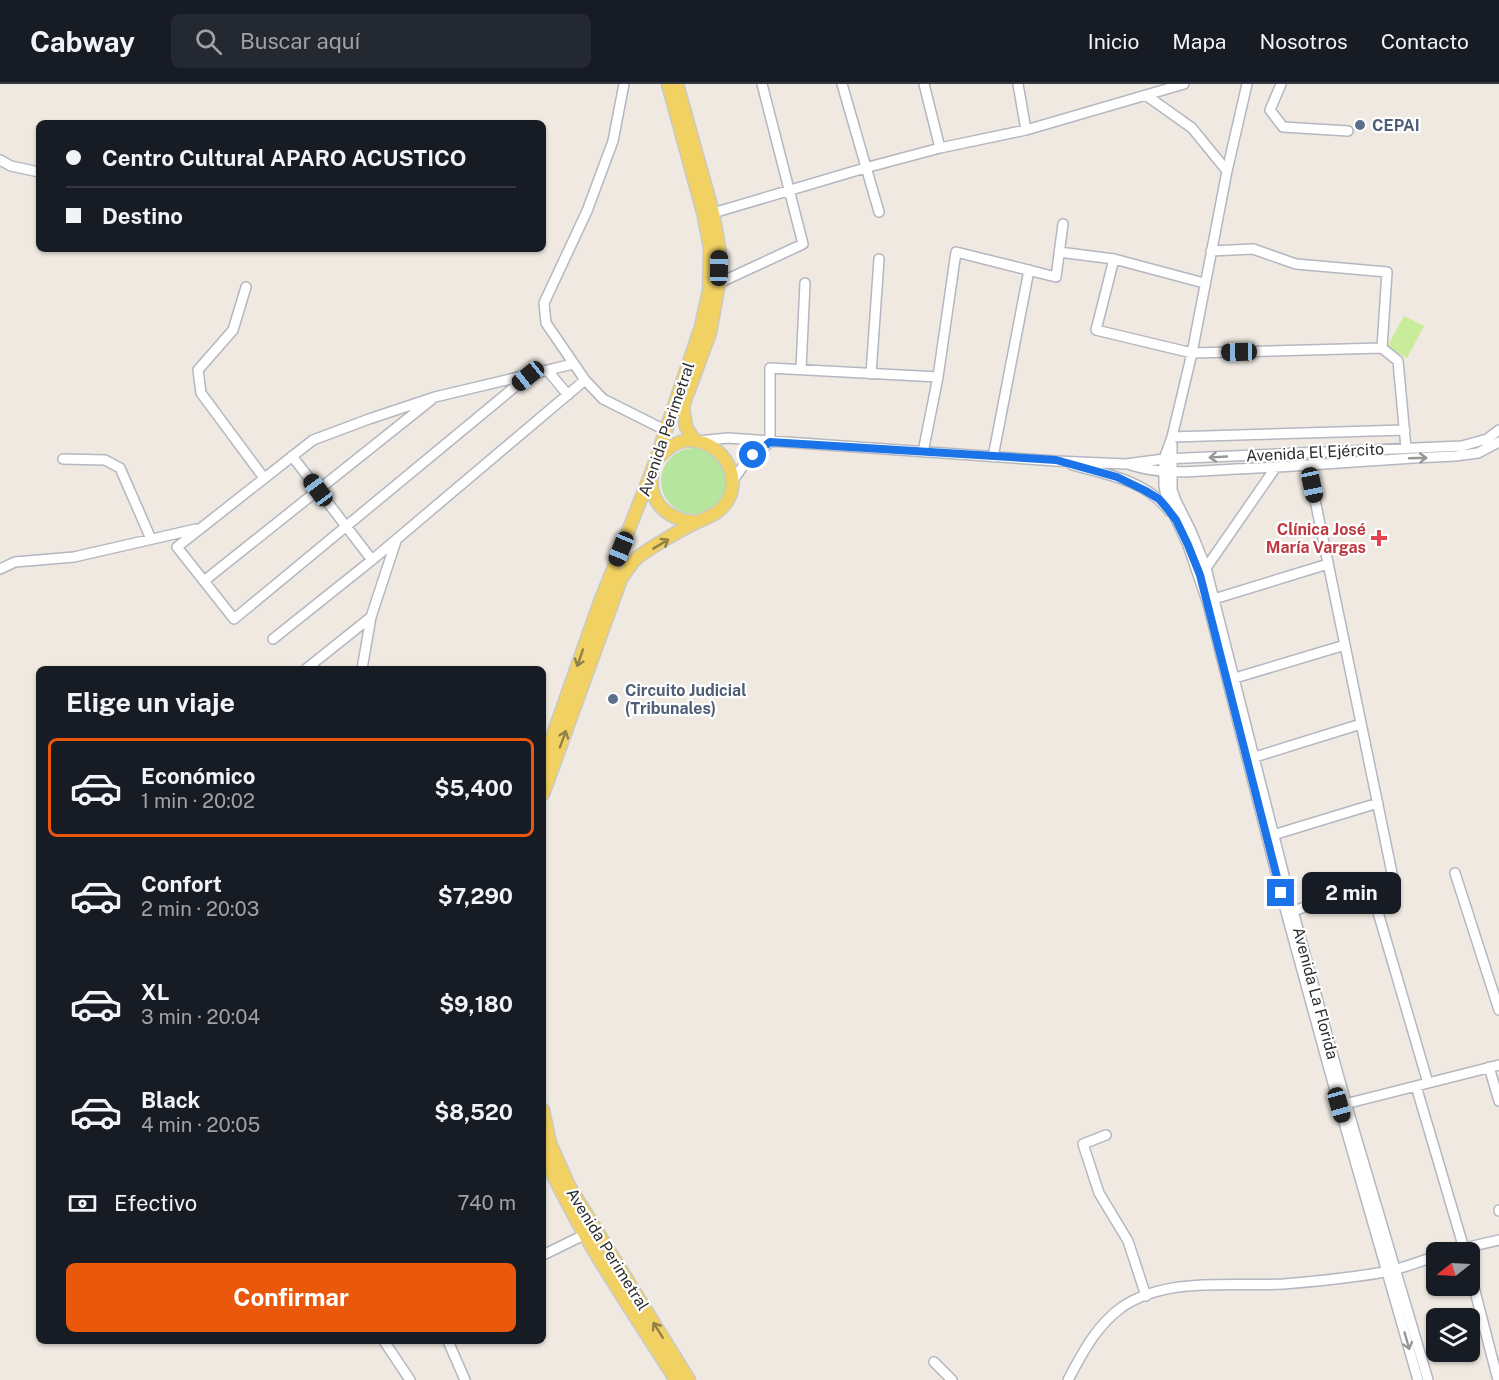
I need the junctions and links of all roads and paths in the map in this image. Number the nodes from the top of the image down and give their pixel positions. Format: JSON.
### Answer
{"nodes":[{"id":1,"x":624,"y":84,"type":"edge"},
{"id":2,"x":668,"y":84,"type":"edge"},
{"id":3,"x":677,"y":84,"type":"edge"},
{"id":4,"x":762,"y":84,"type":"edge"},
{"id":5,"x":842,"y":84,"type":"edge"},
{"id":6,"x":924,"y":84,"type":"edge"},
{"id":7,"x":1018,"y":84,"type":"edge"},
{"id":8,"x":1247,"y":84,"type":"edge"},
{"id":9,"x":1281,"y":84,"type":"edge"},
{"id":10,"x":1177,"y":85,"type":"edge"},
{"id":11,"x":1147,"y":96,"type":"junction"},
{"id":12,"x":1026,"y":130,"type":"junction"},
{"id":13,"x":1348,"y":131,"type":"dead end"},
{"id":14,"x":940,"y":148,"type":"junction"},
{"id":15,"x":0,"y":160,"type":"edge"},
{"id":16,"x":865,"y":168,"type":"junction"},
{"id":17,"x":36,"y":171,"type":"edge"},
{"id":18,"x":1227,"y":171,"type":"junction"},
{"id":19,"x":790,"y":192,"type":"junction"},
{"id":20,"x":879,"y":212,"type":"dead end"},
{"id":21,"x":713,"y":213,"type":"junction"},
{"id":22,"x":1063,"y":224,"type":"dead end"},
{"id":23,"x":1211,"y":251,"type":"junction"},
{"id":24,"x":1059,"y":252,"type":"junction"},
{"id":25,"x":879,"y":259,"type":"dead end"},
{"id":26,"x":1114,"y":259,"type":"junction"},
{"id":27,"x":1029,"y":270,"type":"junction"},
{"id":28,"x":719,"y":283,"type":"junction"},
{"id":29,"x":805,"y":283,"type":"dead end"},
{"id":30,"x":1204,"y":283,"type":"junction"},
{"id":31,"x":246,"y":287,"type":"dead end"},
{"id":32,"x":1382,"y":348,"type":"junction"},
{"id":33,"x":1192,"y":353,"type":"junction"},
{"id":34,"x":573,"y":364,"type":"junction"},
{"id":35,"x":801,"y":369,"type":"junction"},
{"id":36,"x":548,"y":371,"type":"junction"},
{"id":37,"x":871,"y":374,"type":"junction"},
{"id":38,"x":528,"y":376,"type":"junction"},
{"id":39,"x":938,"y":377,"type":"junction"},
{"id":40,"x":585,"y":380,"type":"junction"},
{"id":41,"x":568,"y":395,"type":"junction"},
{"id":42,"x":435,"y":397,"type":"junction"},
{"id":43,"x":665,"y":430,"type":"junction"},
{"id":44,"x":1405,"y":430,"type":"junction"},
{"id":45,"x":1499,"y":430,"type":"edge"},
{"id":46,"x":1173,"y":437,"type":"junction"},
{"id":47,"x":697,"y":441,"type":"junction"},
{"id":48,"x":770,"y":442,"type":"junction"},
{"id":49,"x":1499,"y":442,"type":"edge"},
{"id":50,"x":1406,"y":448,"type":"junction"},
{"id":51,"x":923,"y":452,"type":"junction"},
{"id":52,"x":292,"y":456,"type":"junction"},
{"id":53,"x":993,"y":457,"type":"junction"},
{"id":54,"x":63,"y":459,"type":"dead end"},
{"id":55,"x":1168,"y":459,"type":"junction"},
{"id":56,"x":1056,"y":460,"type":"junction"},
{"id":57,"x":1126,"y":464,"type":"junction"},
{"id":58,"x":1308,"y":466,"type":"junction"},
{"id":59,"x":1276,"y":468,"type":"junction"},
{"id":60,"x":652,"y":471,"type":"junction"},
{"id":61,"x":1167,"y":472,"type":"junction"},
{"id":62,"x":264,"y":477,"type":"junction"},
{"id":63,"x":732,"y":482,"type":"junction"},
{"id":64,"x":318,"y":490,"type":"junction"},
{"id":65,"x":1176,"y":520,"type":"junction"},
{"id":66,"x":697,"y":522,"type":"junction"},
{"id":67,"x":345,"y":526,"type":"junction"},
{"id":68,"x":200,"y":528,"type":"junction"},
{"id":69,"x":396,"y":538,"type":"junction"},
{"id":70,"x":151,"y":539,"type":"junction"},
{"id":71,"x":372,"y":560,"type":"junction"},
{"id":72,"x":1328,"y":564,"type":"junction"},
{"id":73,"x":1206,"y":568,"type":"junction"},
{"id":74,"x":0,"y":569,"type":"edge"},
{"id":75,"x":204,"y":581,"type":"junction"},
{"id":76,"x":1214,"y":599,"type":"junction"},
{"id":77,"x":371,"y":616,"type":"junction"},
{"id":78,"x":273,"y":639,"type":"dead end"},
{"id":79,"x":1345,"y":645,"type":"junction"},
{"id":80,"x":310,"y":666,"type":"edge"},
{"id":81,"x":363,"y":666,"type":"edge"},
{"id":82,"x":1235,"y":678,"type":"junction"},
{"id":83,"x":1361,"y":724,"type":"junction"},
{"id":84,"x":546,"y":755,"type":"edge"},
{"id":85,"x":1255,"y":757,"type":"junction"},
{"id":86,"x":546,"y":786,"type":"edge"},
{"id":87,"x":1378,"y":803,"type":"junction"},
{"id":88,"x":1273,"y":835,"type":"junction"},
{"id":89,"x":1455,"y":873,"type":"dead end"},
{"id":90,"x":1370,"y":885,"type":"junction"},
{"id":91,"x":1293,"y":911,"type":"junction"},
{"id":92,"x":1494,"y":975,"type":"edge"},
{"id":93,"x":1499,"y":1010,"type":"edge"},
{"id":94,"x":1494,"y":1066,"type":"edge"},
{"id":95,"x":1428,"y":1083,"type":"junction"},
{"id":96,"x":1416,"y":1086,"type":"junction"},
{"id":97,"x":1499,"y":1101,"type":"edge"},
{"id":98,"x":1343,"y":1104,"type":"junction"},
{"id":99,"x":546,"y":1124,"type":"edge"},
{"id":100,"x":1106,"y":1135,"type":"dead end"},
{"id":101,"x":546,"y":1160,"type":"edge"},
{"id":102,"x":590,"y":1232,"type":"junction"},
{"id":103,"x":1499,"y":1239,"type":"edge"},
{"id":104,"x":1462,"y":1242,"type":"edge"},
{"id":105,"x":1480,"y":1245,"type":"edge"},
{"id":106,"x":546,"y":1254,"type":"edge"},
{"id":107,"x":1426,"y":1259,"type":"edge"},
{"id":108,"x":1391,"y":1270,"type":"junction"},
{"id":109,"x":1146,"y":1296,"type":"junction"},
{"id":110,"x":1476,"y":1296,"type":"edge"},
{"id":111,"x":386,"y":1344,"type":"edge"},
{"id":112,"x":449,"y":1344,"type":"edge"},
{"id":113,"x":934,"y":1362,"type":"dead end"},
{"id":114,"x":410,"y":1380,"type":"edge"},
{"id":115,"x":465,"y":1380,"type":"edge"},
{"id":116,"x":676,"y":1380,"type":"edge"},
{"id":117,"x":689,"y":1380,"type":"edge"},
{"id":118,"x":952,"y":1380,"type":"edge"},
{"id":119,"x":1068,"y":1380,"type":"edge"},
{"id":120,"x":1418,"y":1380,"type":"edge"},
{"id":121,"x":1428,"y":1380,"type":"edge"},
{"id":122,"x":1498,"y":1380,"type":"edge"}],
"edges":[{"from":1,"to":34,"type":"street"},
{"from":2,"to":43,"type":"main road","name":"Avenida Perimetral"},
{"from":3,"to":21,"type":"main road","name":"Avenida Perimetral"},
{"from":4,"to":19,"type":"street"},
{"from":5,"to":16,"type":"street"},
{"from":6,"to":14,"type":"street"},
{"from":7,"to":12,"type":"street"},
{"from":8,"to":18,"type":"street"},
{"from":9,"to":13,"type":"street"},
{"from":10,"to":11,"type":"street"},
{"from":11,"to":12,"type":"street"},
{"from":11,"to":18,"type":"street"},
{"from":12,"to":14,"type":"street"},
{"from":14,"to":16,"type":"street"},
{"from":15,"to":17,"type":"street"},
{"from":16,"to":19,"type":"street"},
{"from":16,"to":20,"type":"street"},
{"from":18,"to":23,"type":"street"},
{"from":19,"to":21,"type":"street"},
{"from":19,"to":28,"type":"street"},
{"from":21,"to":28,"type":"main road","name":"Avenida Perimetral"},
{"from":22,"to":24,"type":"street"},
{"from":23,"to":30,"type":"street"},
{"from":23,"to":32,"type":"street"},
{"from":24,"to":26,"type":"street"},
{"from":24,"to":27,"type":"street"},
{"from":25,"to":37,"type":"street"},
{"from":26,"to":30,"type":"street"},
{"from":26,"to":33,"type":"street"},
{"from":27,"to":39,"type":"street"},
{"from":27,"to":53,"type":"street"},
{"from":28,"to":47,"type":"main road","name":"Avenida Perimetral"},
{"from":29,"to":35,"type":"street"},
{"from":30,"to":33,"type":"street"},
{"from":31,"to":62,"type":"street"},
{"from":32,"to":33,"type":"street"},
{"from":32,"to":44,"type":"street"},
{"from":33,"to":46,"type":"street"},
{"from":34,"to":36,"type":"street"},
{"from":34,"to":40,"type":"street"},
{"from":35,"to":37,"type":"street"},
{"from":35,"to":48,"type":"street"},
{"from":36,"to":38,"type":"street"},
{"from":36,"to":41,"type":"street"},
{"from":37,"to":39,"type":"street"},
{"from":38,"to":42,"type":"street"},
{"from":38,"to":67,"type":"street"},
{"from":39,"to":51,"type":"street"},
{"from":40,"to":41,"type":"street"},
{"from":40,"to":43,"type":"street"},
{"from":41,"to":69,"type":"street"},
{"from":42,"to":52,"type":"street"},
{"from":42,"to":64,"type":"street"},
{"from":43,"to":60,"type":"main road","name":"Avenida Perimetral"},
{"from":44,"to":46,"type":"street"},
{"from":44,"to":50,"type":"street"},
{"from":45,"to":50,"type":"street","name":"Avenida El Ejército"},
{"from":46,"to":55,"type":"street"},
{"from":47,"to":48,"type":"street","name":"Avenida El Ejército"},
{"from":47,"to":60,"type":"main road"},
{"from":47,"to":63,"type":"main road"},
{"from":48,"to":51,"type":"street","name":"Avenida El Ejército"},
{"from":48,"to":63,"type":"street"},
{"from":58,"to":49,"type":"street","name":"Avenida El Ejército","one_way":true},
{"from":50,"to":55,"type":"street","name":"Avenida El Ejército","one_way":true},
{"from":51,"to":53,"type":"street","name":"Avenida El Ejército"},
{"from":52,"to":62,"type":"street"},
{"from":52,"to":64,"type":"street"},
{"from":53,"to":56,"type":"street","name":"Avenida El Ejército"},
{"from":54,"to":70,"type":"street"},
{"from":55,"to":57,"type":"street","name":"Avenida El Ejército"},
{"from":55,"to":61,"type":"street"},
{"from":56,"to":57,"type":"street","name":"Avenida El Ejército"},
{"from":56,"to":65,"type":"street"},
{"from":57,"to":61,"type":"street","name":"Avenida El Ejército"},
{"from":58,"to":59,"type":"street","name":"Avenida El Ejército"},
{"from":58,"to":72,"type":"street"},
{"from":59,"to":61,"type":"street","name":"Avenida El Ejército"},
{"from":59,"to":73,"type":"street"},
{"from":60,"to":66,"type":"main road"},
{"from":60,"to":84,"type":"main road","name":"Avenida Perimetral","one_way":true},
{"from":61,"to":65,"type":"street"},
{"from":61,"to":73,"type":"street","name":"Avenida La Florida"},
{"from":62,"to":68,"type":"street"},
{"from":63,"to":66,"type":"main road"},
{"from":64,"to":67,"type":"street"},
{"from":64,"to":75,"type":"street"},
{"from":65,"to":98,"type":"street"},
{"from":86,"to":66,"type":"main road","one_way":true},
{"from":67,"to":71,"type":"street"},
{"from":67,"to":75,"type":"street"},
{"from":68,"to":70,"type":"street"},
{"from":68,"to":75,"type":"street"},
{"from":69,"to":71,"type":"street"},
{"from":69,"to":77,"type":"street"},
{"from":70,"to":74,"type":"street"},
{"from":71,"to":78,"type":"street"},
{"from":72,"to":76,"type":"street"},
{"from":72,"to":79,"type":"street"},
{"from":73,"to":76,"type":"street","name":"Avenida La Florida"},
{"from":76,"to":82,"type":"street","name":"Avenida La Florida"},
{"from":77,"to":80,"type":"street"},
{"from":77,"to":81,"type":"street"},
{"from":79,"to":82,"type":"street"},
{"from":79,"to":83,"type":"street"},
{"from":82,"to":85,"type":"street","name":"Avenida La Florida"},
{"from":83,"to":85,"type":"street"},
{"from":83,"to":87,"type":"street"},
{"from":85,"to":88,"type":"street","name":"Avenida La Florida"},
{"from":87,"to":88,"type":"street"},
{"from":87,"to":90,"type":"street"},
{"from":88,"to":91,"type":"street","name":"Avenida La Florida"},
{"from":89,"to":92,"type":"street"},
{"from":90,"to":91,"type":"street"},
{"from":90,"to":95,"type":"street"},
{"from":91,"to":98,"type":"street","name":"Avenida La Florida"},
{"from":92,"to":93,"type":"street"},
{"from":94,"to":95,"type":"street"},
{"from":94,"to":97,"type":"street"},
{"from":95,"to":96,"type":"street"},
{"from":96,"to":98,"type":"street"},
{"from":96,"to":104,"type":"street"},
{"from":98,"to":108,"type":"street","name":"Avenida La Florida"},
{"from":99,"to":102,"type":"main road","name":"Avenida Perimetral"},
{"from":100,"to":109,"type":"street"},
{"from":101,"to":102,"type":"main road","name":"Avenida Perimetral"},
{"from":102,"to":106,"type":"street"},
{"from":102,"to":116,"type":"main road","name":"Avenida Perimetral"},
{"from":117,"to":102,"type":"main road","name":"Avenida Perimetral","one_way":true},
{"from":103,"to":105,"type":"street"},
{"from":107,"to":108,"type":"street"},
{"from":108,"to":109,"type":"street"},
{"from":108,"to":120,"type":"street","one_way":true},
{"from":108,"to":121,"type":"street","name":"Avenida La Florida"},
{"from":109,"to":119,"type":"street"},
{"from":110,"to":122,"type":"street"},
{"from":111,"to":114,"type":"street"},
{"from":112,"to":115,"type":"street"},
{"from":113,"to":118,"type":"street"}]}
